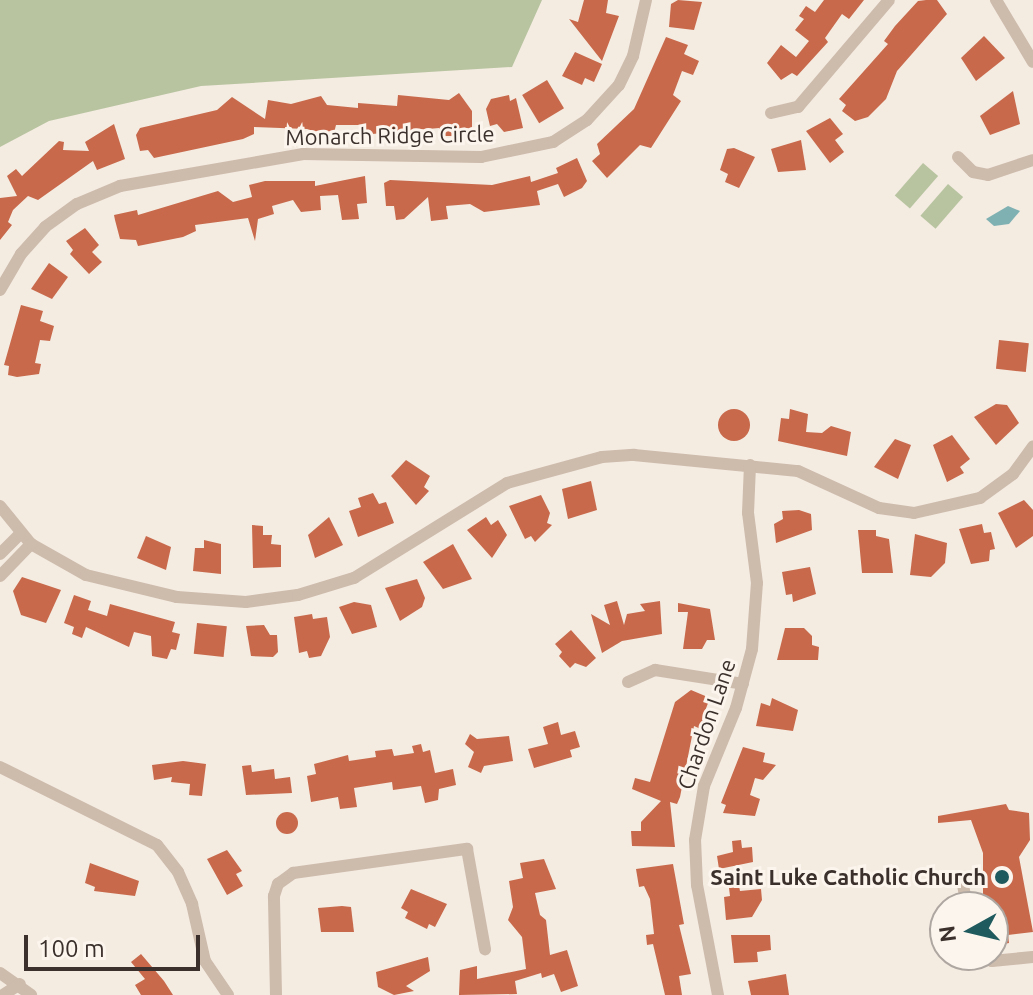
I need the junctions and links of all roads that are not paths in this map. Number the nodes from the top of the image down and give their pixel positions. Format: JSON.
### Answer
{"nodes":[{"id":1,"x":646,"y":0,"type":"edge"},
{"id":2,"x":889,"y":0,"type":"edge"},
{"id":3,"x":996,"y":0,"type":"edge"},
{"id":4,"x":1033,"y":62,"type":"edge"},
{"id":5,"x":771,"y":113,"type":"dead end"},
{"id":6,"x":958,"y":157,"type":"dead end"},
{"id":7,"x":1033,"y":160,"type":"edge"},
{"id":8,"x":0,"y":290,"type":"edge"},
{"id":9,"x":1033,"y":446,"type":"edge"},
{"id":10,"x":750,"y":465,"type":"junction"},
{"id":11,"x":0,"y":506,"type":"edge"},
{"id":12,"x":20,"y":534,"type":"junction"},
{"id":13,"x":31,"y":544,"type":"junction"},
{"id":14,"x":0,"y":554,"type":"edge"},
{"id":15,"x":0,"y":576,"type":"edge"},
{"id":16,"x":628,"y":682,"type":"dead end"},
{"id":17,"x":743,"y":684,"type":"junction"},
{"id":18,"x":0,"y":767,"type":"edge"},
{"id":19,"x":962,"y":879,"type":"dead end"},
{"id":20,"x":964,"y":891,"type":"edge"},
{"id":21,"x":485,"y":949,"type":"dead end"},
{"id":22,"x":1033,"y":957,"type":"edge"},
{"id":23,"x":1009,"y":959,"type":"edge"},
{"id":24,"x":0,"y":973,"type":"edge"},
{"id":25,"x":20,"y":984,"type":"junction"},
{"id":26,"x":3,"y":995,"type":"edge"},
{"id":27,"x":31,"y":995,"type":"edge"},
{"id":28,"x":228,"y":995,"type":"edge"},
{"id":29,"x":276,"y":995,"type":"edge"},
{"id":30,"x":718,"y":995,"type":"edge"}],
"edges":[{"from":1,"to":8,"type":"street","name":"Monarch Ridge Circle"},
{"from":2,"to":5,"type":"street"},
{"from":3,"to":4,"type":"street"},
{"from":6,"to":7,"type":"street"},
{"from":9,"to":10,"type":"street"},
{"from":10,"to":13,"type":"street"},
{"from":10,"to":17,"type":"street","name":"Chardon Lane"},
{"from":11,"to":12,"type":"street"},
{"from":12,"to":13,"type":"street"},
{"from":12,"to":14,"type":"street"},
{"from":13,"to":15,"type":"street"},
{"from":16,"to":17,"type":"street"},
{"from":17,"to":30,"type":"street","name":"Chardon Lane"},
{"from":18,"to":28,"type":"street"},
{"from":19,"to":20,"type":"street"},
{"from":21,"to":29,"type":"street"},
{"from":22,"to":23,"type":"street"},
{"from":24,"to":25,"type":"street"},
{"from":25,"to":26,"type":"street"},
{"from":25,"to":27,"type":"street"}]}
